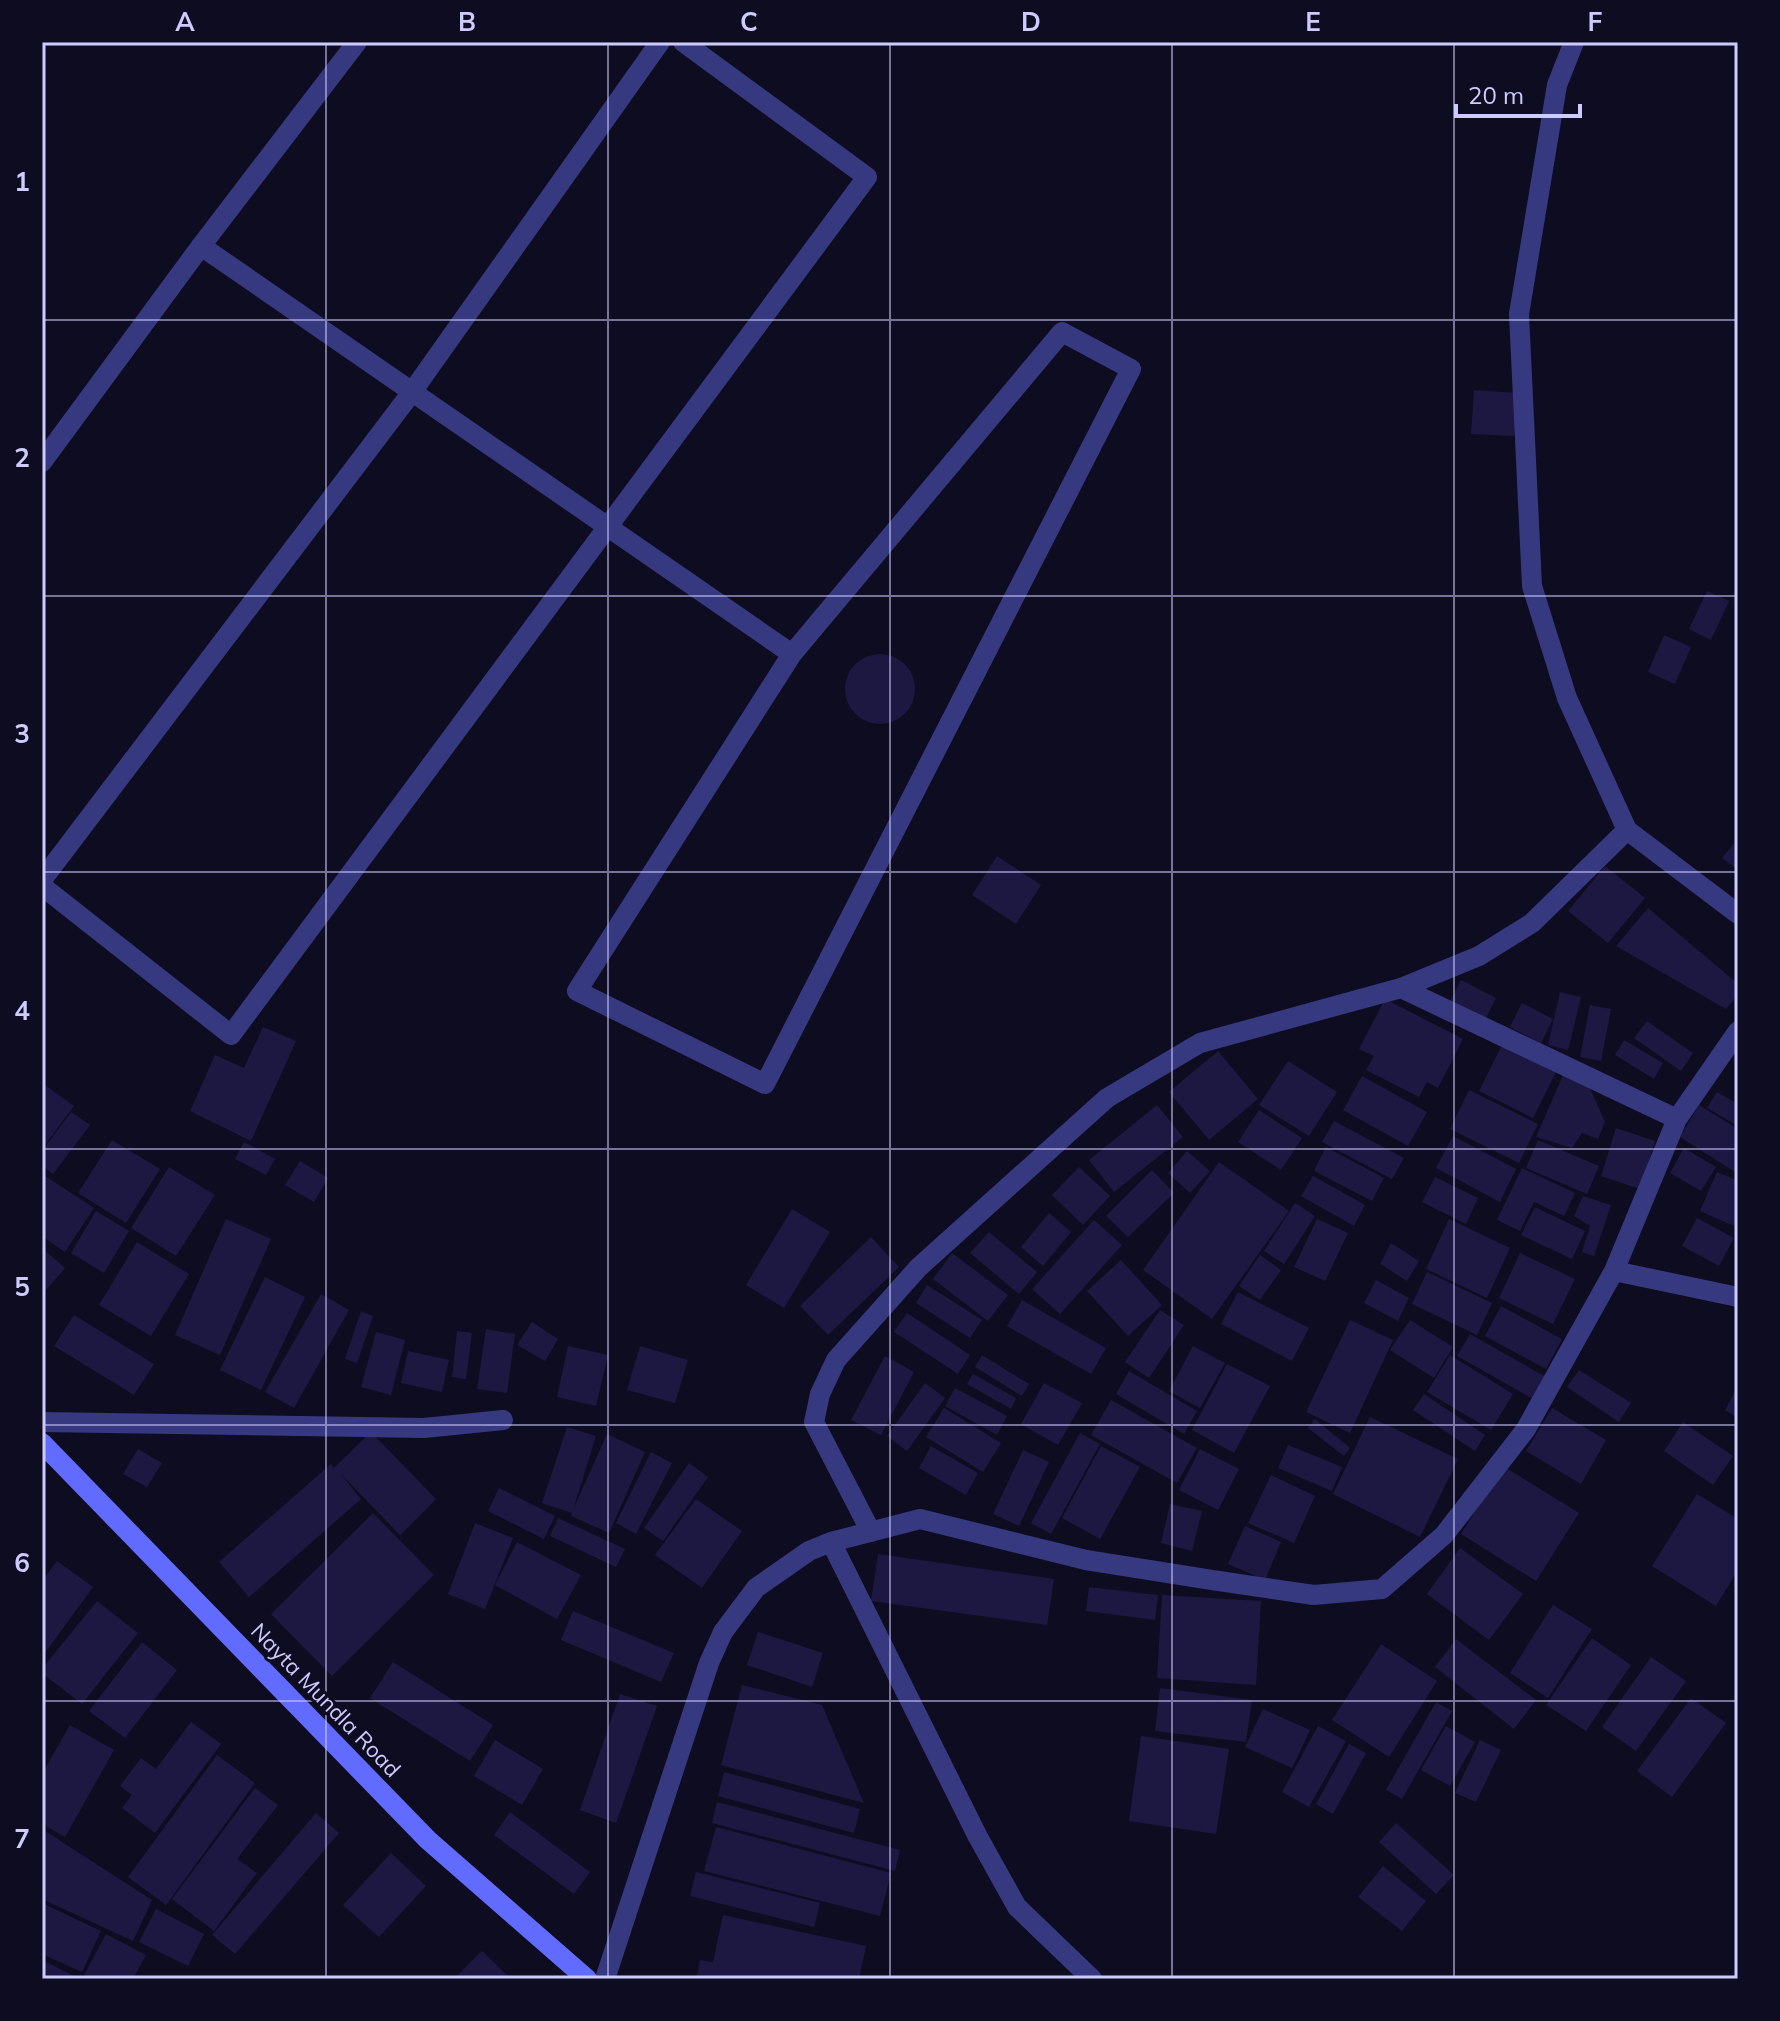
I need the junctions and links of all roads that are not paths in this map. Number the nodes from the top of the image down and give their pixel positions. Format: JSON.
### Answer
{"nodes":[{"id":1,"x":357,"y":42,"type":"edge"},
{"id":2,"x":660,"y":42,"type":"edge"},
{"id":3,"x":683,"y":42,"type":"edge"},
{"id":4,"x":1574,"y":42,"type":"edge"},
{"id":5,"x":201,"y":246,"type":"junction"},
{"id":6,"x":412,"y":392,"type":"junction"},
{"id":7,"x":42,"y":462,"type":"edge"},
{"id":8,"x":608,"y":528,"type":"junction"},
{"id":9,"x":792,"y":654,"type":"junction"},
{"id":10,"x":1627,"y":830,"type":"junction"},
{"id":11,"x":42,"y":883,"type":"edge"},
{"id":12,"x":1738,"y":914,"type":"edge"},
{"id":13,"x":1401,"y":988,"type":"junction"},
{"id":14,"x":1738,"y":1031,"type":"edge"},
{"id":15,"x":1677,"y":1119,"type":"junction"},
{"id":16,"x":1614,"y":1271,"type":"junction"},
{"id":17,"x":1738,"y":1297,"type":"edge"},
{"id":18,"x":503,"y":1420,"type":"dead end"},
{"id":19,"x":42,"y":1422,"type":"edge"},
{"id":20,"x":42,"y":1443,"type":"edge"},
{"id":21,"x":871,"y":1532,"type":"junction"},
{"id":22,"x":831,"y":1542,"type":"junction"},
{"id":23,"x":587,"y":1979,"type":"edge"},
{"id":24,"x":605,"y":1979,"type":"edge"},
{"id":25,"x":1092,"y":1979,"type":"edge"}],
"edges":[{"from":1,"to":5,"type":"street"},
{"from":2,"to":6,"type":"street"},
{"from":3,"to":8,"type":"street"},
{"from":4,"to":10,"type":"street"},
{"from":5,"to":6,"type":"street"},
{"from":5,"to":7,"type":"street"},
{"from":6,"to":8,"type":"street"},
{"from":6,"to":11,"type":"street"},
{"from":8,"to":9,"type":"street"},
{"from":8,"to":11,"type":"street"},
{"from":9,"to":9,"type":"street"},
{"from":10,"to":12,"type":"street"},
{"from":10,"to":13,"type":"street"},
{"from":13,"to":15,"type":"street"},
{"from":13,"to":21,"type":"street"},
{"from":14,"to":15,"type":"street"},
{"from":15,"to":16,"type":"street"},
{"from":16,"to":17,"type":"street"},
{"from":16,"to":21,"type":"street"},
{"from":18,"to":19,"type":"street"},
{"from":20,"to":23,"type":"main road","name":"Nayta Mundla Road"},
{"from":21,"to":22,"type":"street"},
{"from":22,"to":24,"type":"street"},
{"from":22,"to":25,"type":"street"}]}
